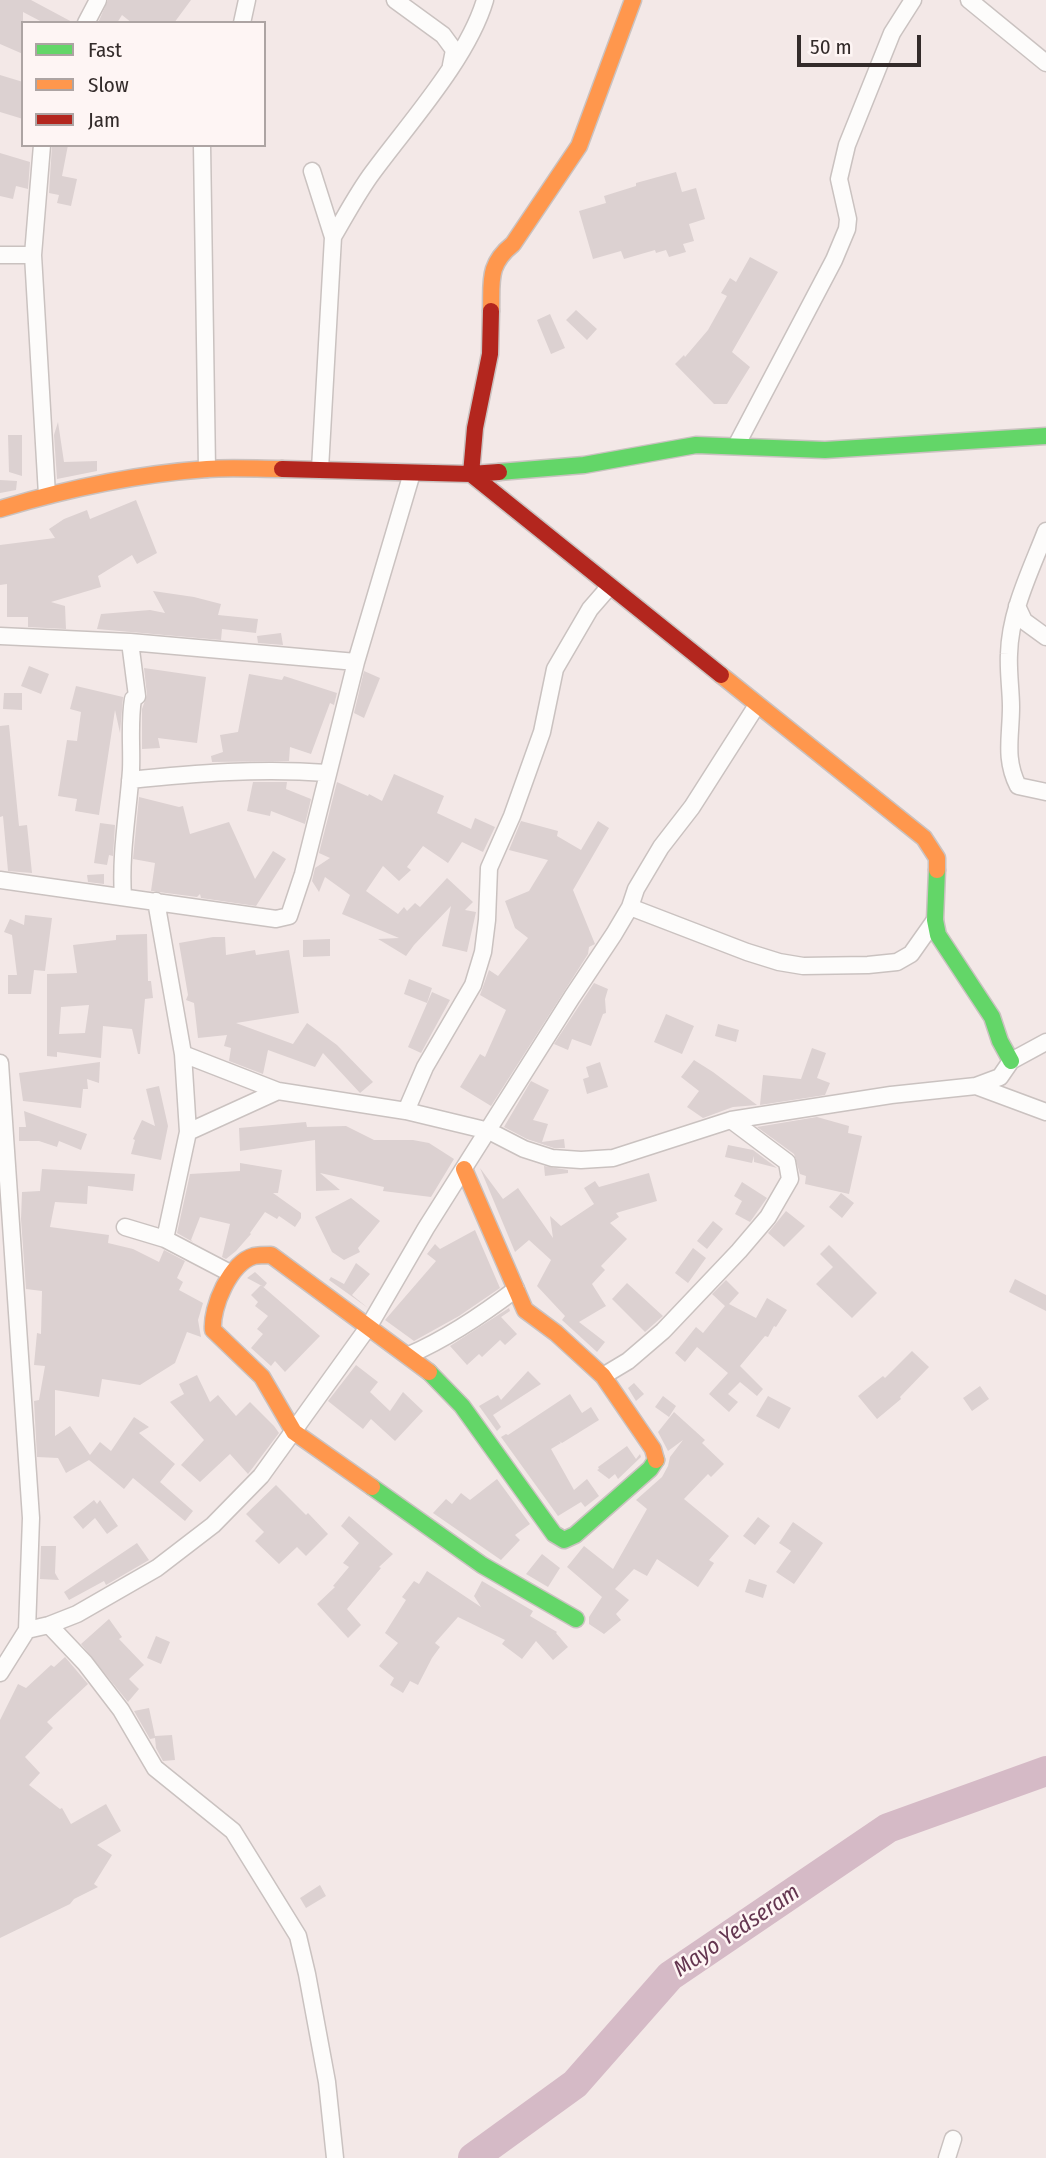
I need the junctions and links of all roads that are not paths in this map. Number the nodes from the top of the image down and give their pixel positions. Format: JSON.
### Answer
{"nodes":[{"id":1,"x":98,"y":0,"type":"edge"},
{"id":2,"x":247,"y":0,"type":"edge"},
{"id":3,"x":395,"y":0,"type":"edge"},
{"id":4,"x":485,"y":0,"type":"edge"},
{"id":5,"x":633,"y":0,"type":"edge"},
{"id":6,"x":913,"y":0,"type":"edge"},
{"id":7,"x":969,"y":0,"type":"edge"},
{"id":8,"x":87,"y":21,"type":"edge"},
{"id":9,"x":242,"y":21,"type":"edge"},
{"id":10,"x":1046,"y":63,"type":"edge"},
{"id":11,"x":451,"y":65,"type":"junction"},
{"id":12,"x":42,"y":147,"type":"edge"},
{"id":13,"x":202,"y":147,"type":"edge"},
{"id":14,"x":312,"y":171,"type":"dead end"},
{"id":15,"x":333,"y":237,"type":"junction"},
{"id":16,"x":0,"y":255,"type":"edge"},
{"id":17,"x":33,"y":255,"type":"junction"},
{"id":18,"x":1046,"y":436,"type":"edge"},
{"id":19,"x":736,"y":446,"type":"junction"},
{"id":20,"x":320,"y":469,"type":"junction"},
{"id":21,"x":207,"y":470,"type":"junction"},
{"id":22,"x":412,"y":473,"type":"junction"},
{"id":23,"x":471,"y":474,"type":"junction"},
{"id":24,"x":47,"y":495,"type":"junction"},
{"id":25,"x":0,"y":509,"type":"edge"},
{"id":26,"x":1046,"y":531,"type":"edge"},
{"id":27,"x":610,"y":586,"type":"junction"},
{"id":28,"x":1017,"y":606,"type":"junction"},
{"id":29,"x":0,"y":636,"type":"edge"},
{"id":30,"x":1046,"y":637,"type":"edge"},
{"id":31,"x":130,"y":642,"type":"junction"},
{"id":32,"x":356,"y":662,"type":"junction"},
{"id":33,"x":757,"y":705,"type":"junction"},
{"id":34,"x":327,"y":773,"type":"junction"},
{"id":35,"x":130,"y":780,"type":"junction"},
{"id":36,"x":1046,"y":792,"type":"edge"},
{"id":37,"x":0,"y":880,"type":"edge"},
{"id":38,"x":123,"y":897,"type":"junction"},
{"id":39,"x":156,"y":901,"type":"junction"},
{"id":40,"x":630,"y":907,"type":"junction"},
{"id":41,"x":935,"y":920,"type":"junction"},
{"id":42,"x":1046,"y":1042,"type":"edge"},
{"id":43,"x":183,"y":1054,"type":"junction"},
{"id":44,"x":1011,"y":1061,"type":"junction"},
{"id":45,"x":0,"y":1063,"type":"edge"},
{"id":46,"x":976,"y":1086,"type":"junction"},
{"id":47,"x":278,"y":1091,"type":"junction"},
{"id":48,"x":406,"y":1111,"type":"junction"},
{"id":49,"x":1046,"y":1112,"type":"edge"},
{"id":50,"x":731,"y":1120,"type":"junction"},
{"id":51,"x":489,"y":1130,"type":"junction"},
{"id":52,"x":188,"y":1132,"type":"junction"},
{"id":53,"x":464,"y":1169,"type":"junction"},
{"id":54,"x":125,"y":1227,"type":"dead end"},
{"id":55,"x":165,"y":1239,"type":"junction"},
{"id":56,"x":230,"y":1273,"type":"junction"},
{"id":57,"x":0,"y":1285,"type":"edge"},
{"id":58,"x":516,"y":1290,"type":"junction"},
{"id":59,"x":16,"y":1292,"type":"junction"},
{"id":60,"x":369,"y":1326,"type":"junction"},
{"id":61,"x":409,"y":1355,"type":"junction"},
{"id":62,"x":603,"y":1376,"type":"junction"},
{"id":63,"x":294,"y":1432,"type":"junction"},
{"id":64,"x":576,"y":1619,"type":"dead end"},
{"id":65,"x":49,"y":1625,"type":"junction"},
{"id":66,"x":27,"y":1630,"type":"junction"},
{"id":67,"x":0,"y":1673,"type":"edge"},
{"id":68,"x":953,"y":2139,"type":"dead end"},
{"id":69,"x":335,"y":2158,"type":"edge"},
{"id":70,"x":947,"y":2158,"type":"edge"}],
"edges":[{"from":1,"to":8,"type":"street"},
{"from":2,"to":9,"type":"street"},
{"from":3,"to":11,"type":"street"},
{"from":4,"to":11,"type":"street"},
{"from":5,"to":23,"type":"street"},
{"from":6,"to":19,"type":"street"},
{"from":7,"to":10,"type":"street"},
{"from":11,"to":15,"type":"street"},
{"from":12,"to":17,"type":"street"},
{"from":13,"to":21,"type":"street"},
{"from":14,"to":15,"type":"street"},
{"from":15,"to":20,"type":"street"},
{"from":16,"to":17,"type":"street"},
{"from":17,"to":24,"type":"street"},
{"from":18,"to":19,"type":"street"},
{"from":19,"to":23,"type":"street"},
{"from":20,"to":21,"type":"street"},
{"from":20,"to":22,"type":"street"},
{"from":21,"to":24,"type":"street"},
{"from":22,"to":23,"type":"street"},
{"from":22,"to":32,"type":"street"},
{"from":23,"to":27,"type":"street"},
{"from":24,"to":25,"type":"street"},
{"from":26,"to":28,"type":"street"},
{"from":27,"to":33,"type":"street"},
{"from":27,"to":48,"type":"street"},
{"from":28,"to":30,"type":"street"},
{"from":28,"to":36,"type":"street"},
{"from":29,"to":31,"type":"street"},
{"from":31,"to":32,"type":"street"},
{"from":31,"to":35,"type":"street"},
{"from":32,"to":34,"type":"street"},
{"from":33,"to":40,"type":"street"},
{"from":33,"to":41,"type":"street"},
{"from":34,"to":35,"type":"street"},
{"from":34,"to":39,"type":"street"},
{"from":35,"to":38,"type":"street"},
{"from":37,"to":38,"type":"street"},
{"from":38,"to":39,"type":"street"},
{"from":39,"to":43,"type":"street"},
{"from":40,"to":41,"type":"street"},
{"from":40,"to":51,"type":"street"},
{"from":41,"to":44,"type":"street"},
{"from":42,"to":44,"type":"street"},
{"from":43,"to":47,"type":"street"},
{"from":43,"to":52,"type":"street"},
{"from":44,"to":46,"type":"street"},
{"from":45,"to":59,"type":"street"},
{"from":46,"to":49,"type":"street"},
{"from":46,"to":50,"type":"street"},
{"from":47,"to":48,"type":"street"},
{"from":47,"to":52,"type":"street"},
{"from":48,"to":51,"type":"street"},
{"from":50,"to":51,"type":"street"},
{"from":50,"to":62,"type":"street"},
{"from":51,"to":53,"type":"street"},
{"from":52,"to":55,"type":"street"},
{"from":53,"to":58,"type":"street"},
{"from":53,"to":60,"type":"street"},
{"from":54,"to":55,"type":"street"},
{"from":55,"to":56,"type":"street"},
{"from":56,"to":60,"type":"street"},
{"from":56,"to":63,"type":"street"},
{"from":57,"to":59,"type":"street"},
{"from":58,"to":61,"type":"street"},
{"from":58,"to":62,"type":"street"},
{"from":59,"to":66,"type":"street"},
{"from":60,"to":61,"type":"street"},
{"from":60,"to":63,"type":"street"},
{"from":61,"to":62,"type":"street"},
{"from":63,"to":64,"type":"street"},
{"from":63,"to":65,"type":"street"},
{"from":65,"to":66,"type":"street"},
{"from":65,"to":69,"type":"street"},
{"from":66,"to":67,"type":"street"},
{"from":68,"to":70,"type":"street"}]}
